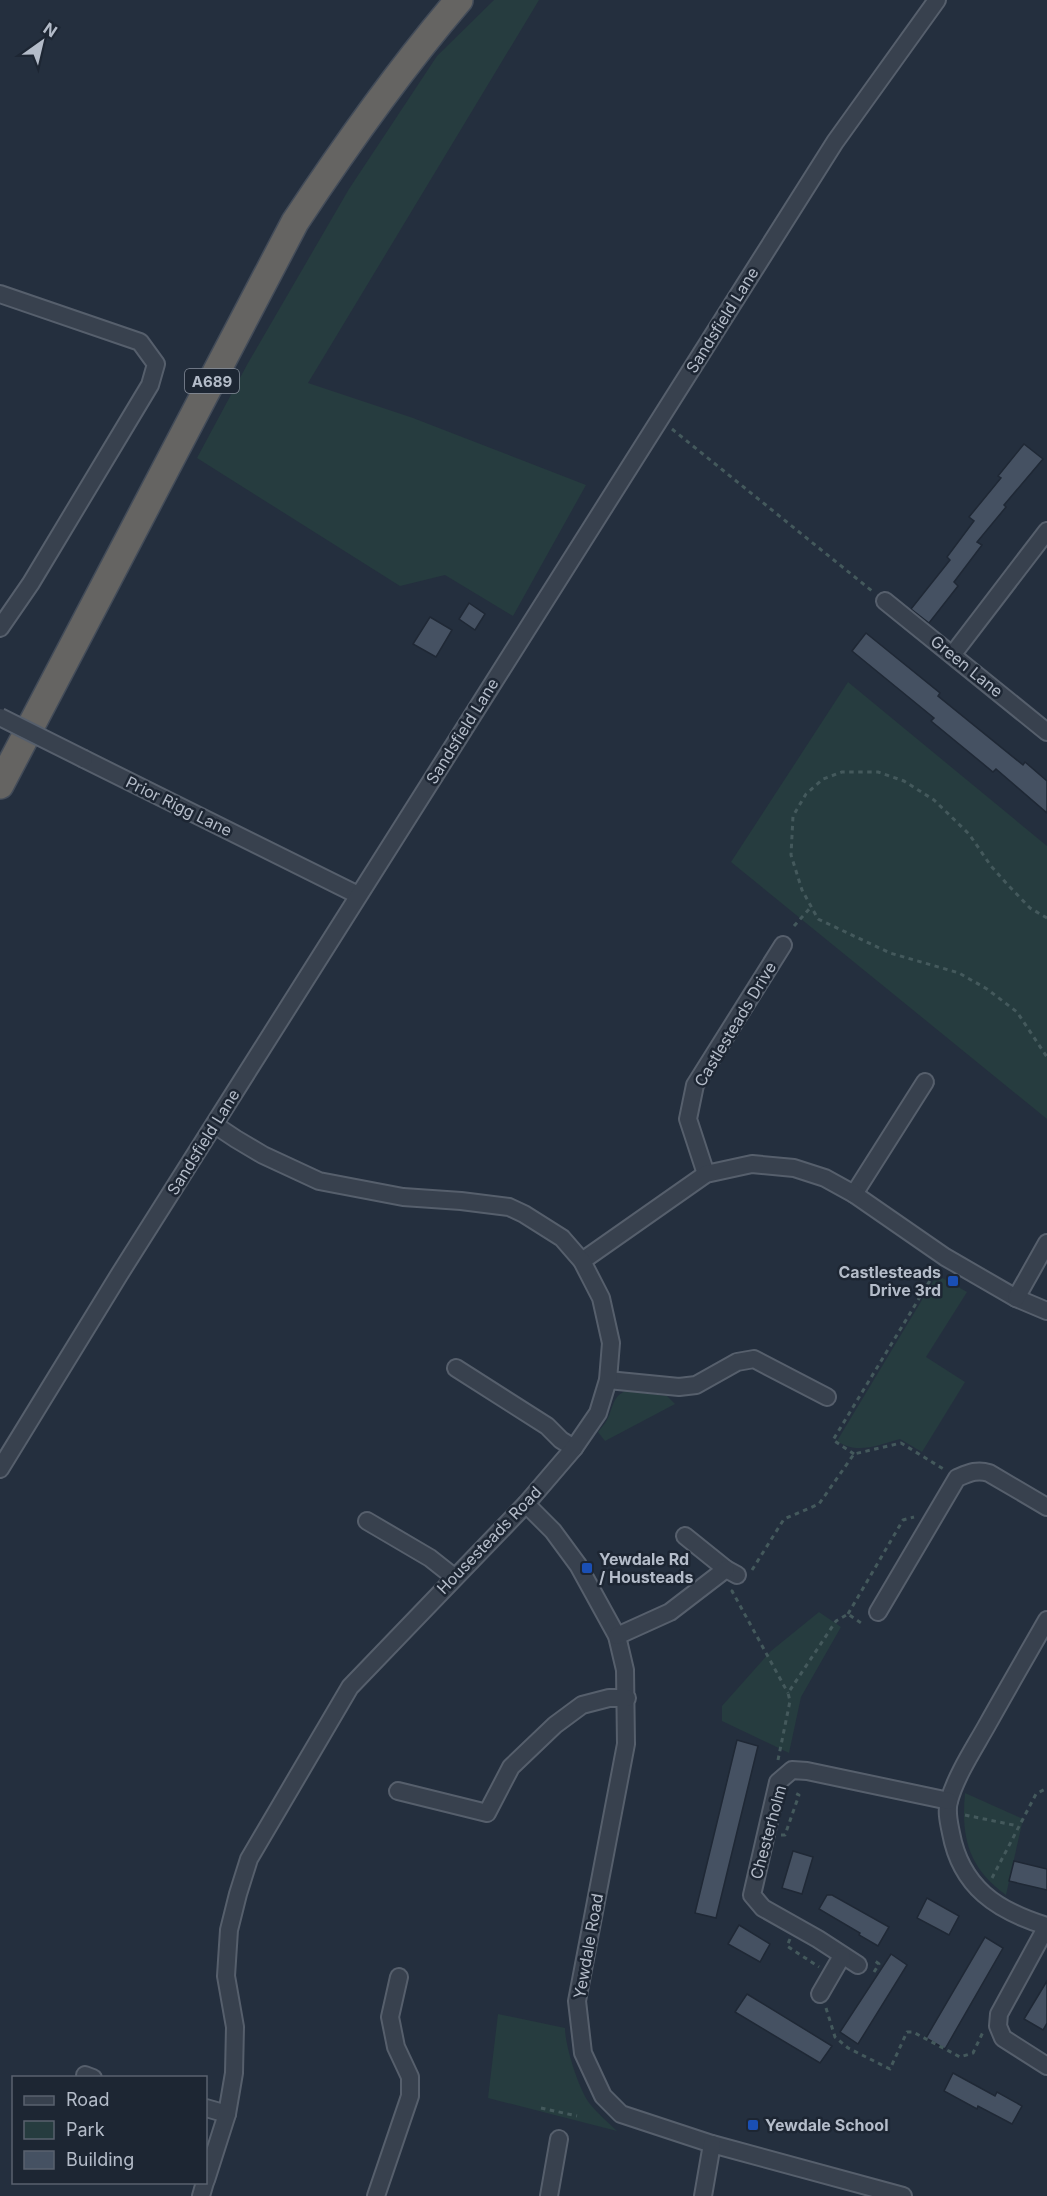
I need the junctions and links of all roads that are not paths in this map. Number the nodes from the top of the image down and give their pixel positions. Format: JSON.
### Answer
{"nodes":[{"id":1,"x":459,"y":0,"type":"edge"},
{"id":2,"x":937,"y":0,"type":"edge"},
{"id":3,"x":0,"y":294,"type":"edge"},
{"id":4,"x":1047,"y":531,"type":"edge"},
{"id":5,"x":885,"y":601,"type":"road end"},
{"id":6,"x":0,"y":628,"type":"edge"},
{"id":7,"x":953,"y":654,"type":"junction"},
{"id":8,"x":0,"y":717,"type":"edge"},
{"id":9,"x":1047,"y":732,"type":"edge"},
{"id":10,"x":0,"y":785,"type":"edge"},
{"id":11,"x":358,"y":895,"type":"junction"},
{"id":12,"x":783,"y":945,"type":"dead end"},
{"id":13,"x":925,"y":1082,"type":"dead end"},
{"id":14,"x":214,"y":1125,"type":"junction"},
{"id":15,"x":706,"y":1174,"type":"junction"},
{"id":16,"x":854,"y":1194,"type":"junction"},
{"id":17,"x":1047,"y":1243,"type":"edge"},
{"id":18,"x":582,"y":1260,"type":"junction"},
{"id":19,"x":1016,"y":1298,"type":"junction"},
{"id":20,"x":1047,"y":1311,"type":"edge"},
{"id":21,"x":456,"y":1368,"type":"dead end"},
{"id":22,"x":608,"y":1380,"type":"junction"},
{"id":23,"x":827,"y":1397,"type":"dead end"},
{"id":24,"x":574,"y":1448,"type":"junction"},
{"id":25,"x":0,"y":1469,"type":"edge"},
{"id":26,"x":526,"y":1504,"type":"junction"},
{"id":27,"x":1047,"y":1507,"type":"edge"},
{"id":28,"x":367,"y":1521,"type":"dead end"},
{"id":29,"x":685,"y":1536,"type":"dead end"},
{"id":30,"x":454,"y":1577,"type":"junction"},
{"id":31,"x":878,"y":1612,"type":"dead end"},
{"id":32,"x":1047,"y":1620,"type":"edge"},
{"id":33,"x":617,"y":1636,"type":"junction"},
{"id":34,"x":627,"y":1698,"type":"junction"},
{"id":35,"x":398,"y":1791,"type":"dead end"},
{"id":36,"x":954,"y":1808,"type":"junction"},
{"id":37,"x":842,"y":1956,"type":"junction"},
{"id":38,"x":863,"y":1961,"type":"road end"},
{"id":39,"x":399,"y":1977,"type":"dead end"},
{"id":40,"x":823,"y":2000,"type":"road end"},
{"id":41,"x":1047,"y":2066,"type":"edge"},
{"id":42,"x":207,"y":2108,"type":"edge"},
{"id":43,"x":227,"y":2114,"type":"junction"},
{"id":44,"x":559,"y":2139,"type":"dead end"},
{"id":45,"x":712,"y":2144,"type":"junction"},
{"id":46,"x":207,"y":2175,"type":"edge"},
{"id":47,"x":376,"y":2196,"type":"edge"},
{"id":48,"x":549,"y":2196,"type":"edge"},
{"id":49,"x":703,"y":2196,"type":"edge"},
{"id":50,"x":903,"y":2196,"type":"edge"}],
"edges":[{"from":1,"to":10,"type":"highway","number":"A689"},
{"from":2,"to":11,"type":"street","name":"Sandsfield Lane"},
{"from":3,"to":6,"type":"street"},
{"from":4,"to":7,"type":"street"},
{"from":5,"to":7,"type":"street","name":"Green Lane"},
{"from":7,"to":9,"type":"street","name":"Green Lane"},
{"from":8,"to":11,"type":"street","name":"Prior Rigg Lane","bridge":true},
{"from":11,"to":14,"type":"street","name":"Sandsfield Lane"},
{"from":12,"to":15,"type":"street","name":"Castlesteads Drive"},
{"from":13,"to":16,"type":"street"},
{"from":14,"to":18,"type":"street","name":"Housesteads Road"},
{"from":14,"to":25,"type":"street","name":"Sandsfield Lane"},
{"from":15,"to":16,"type":"street"},
{"from":15,"to":18,"type":"street"},
{"from":16,"to":19,"type":"street"},
{"from":17,"to":19,"type":"street"},
{"from":18,"to":22,"type":"street","name":"Housesteads Road"},
{"from":19,"to":20,"type":"street"},
{"from":21,"to":24,"type":"street"},
{"from":22,"to":23,"type":"street"},
{"from":22,"to":24,"type":"street","name":"Housesteads Road"},
{"from":24,"to":26,"type":"street","name":"Housesteads Road"},
{"from":26,"to":30,"type":"street","name":"Housesteads Road"},
{"from":26,"to":33,"type":"street","name":"Yewdale Road"},
{"from":27,"to":31,"type":"street"},
{"from":28,"to":30,"type":"street"},
{"from":29,"to":33,"type":"street"},
{"from":30,"to":43,"type":"street","name":"Housesteads Road"},
{"from":32,"to":36,"type":"street"},
{"from":33,"to":34,"type":"street","name":"Yewdale Road"},
{"from":34,"to":35,"type":"street"},
{"from":34,"to":45,"type":"street","name":"Yewdale Road"},
{"from":36,"to":37,"type":"street","name":"Chesterholm"},
{"from":36,"to":41,"type":"street"},
{"from":37,"to":38,"type":"street","name":"Chesterholm"},
{"from":37,"to":40,"type":"street"},
{"from":39,"to":47,"type":"street"},
{"from":42,"to":43,"type":"street"},
{"from":43,"to":46,"type":"street","name":"Housesteads Road"},
{"from":44,"to":48,"type":"street"},
{"from":45,"to":49,"type":"street"},
{"from":45,"to":50,"type":"street","name":"Yewdale Road"}]}
